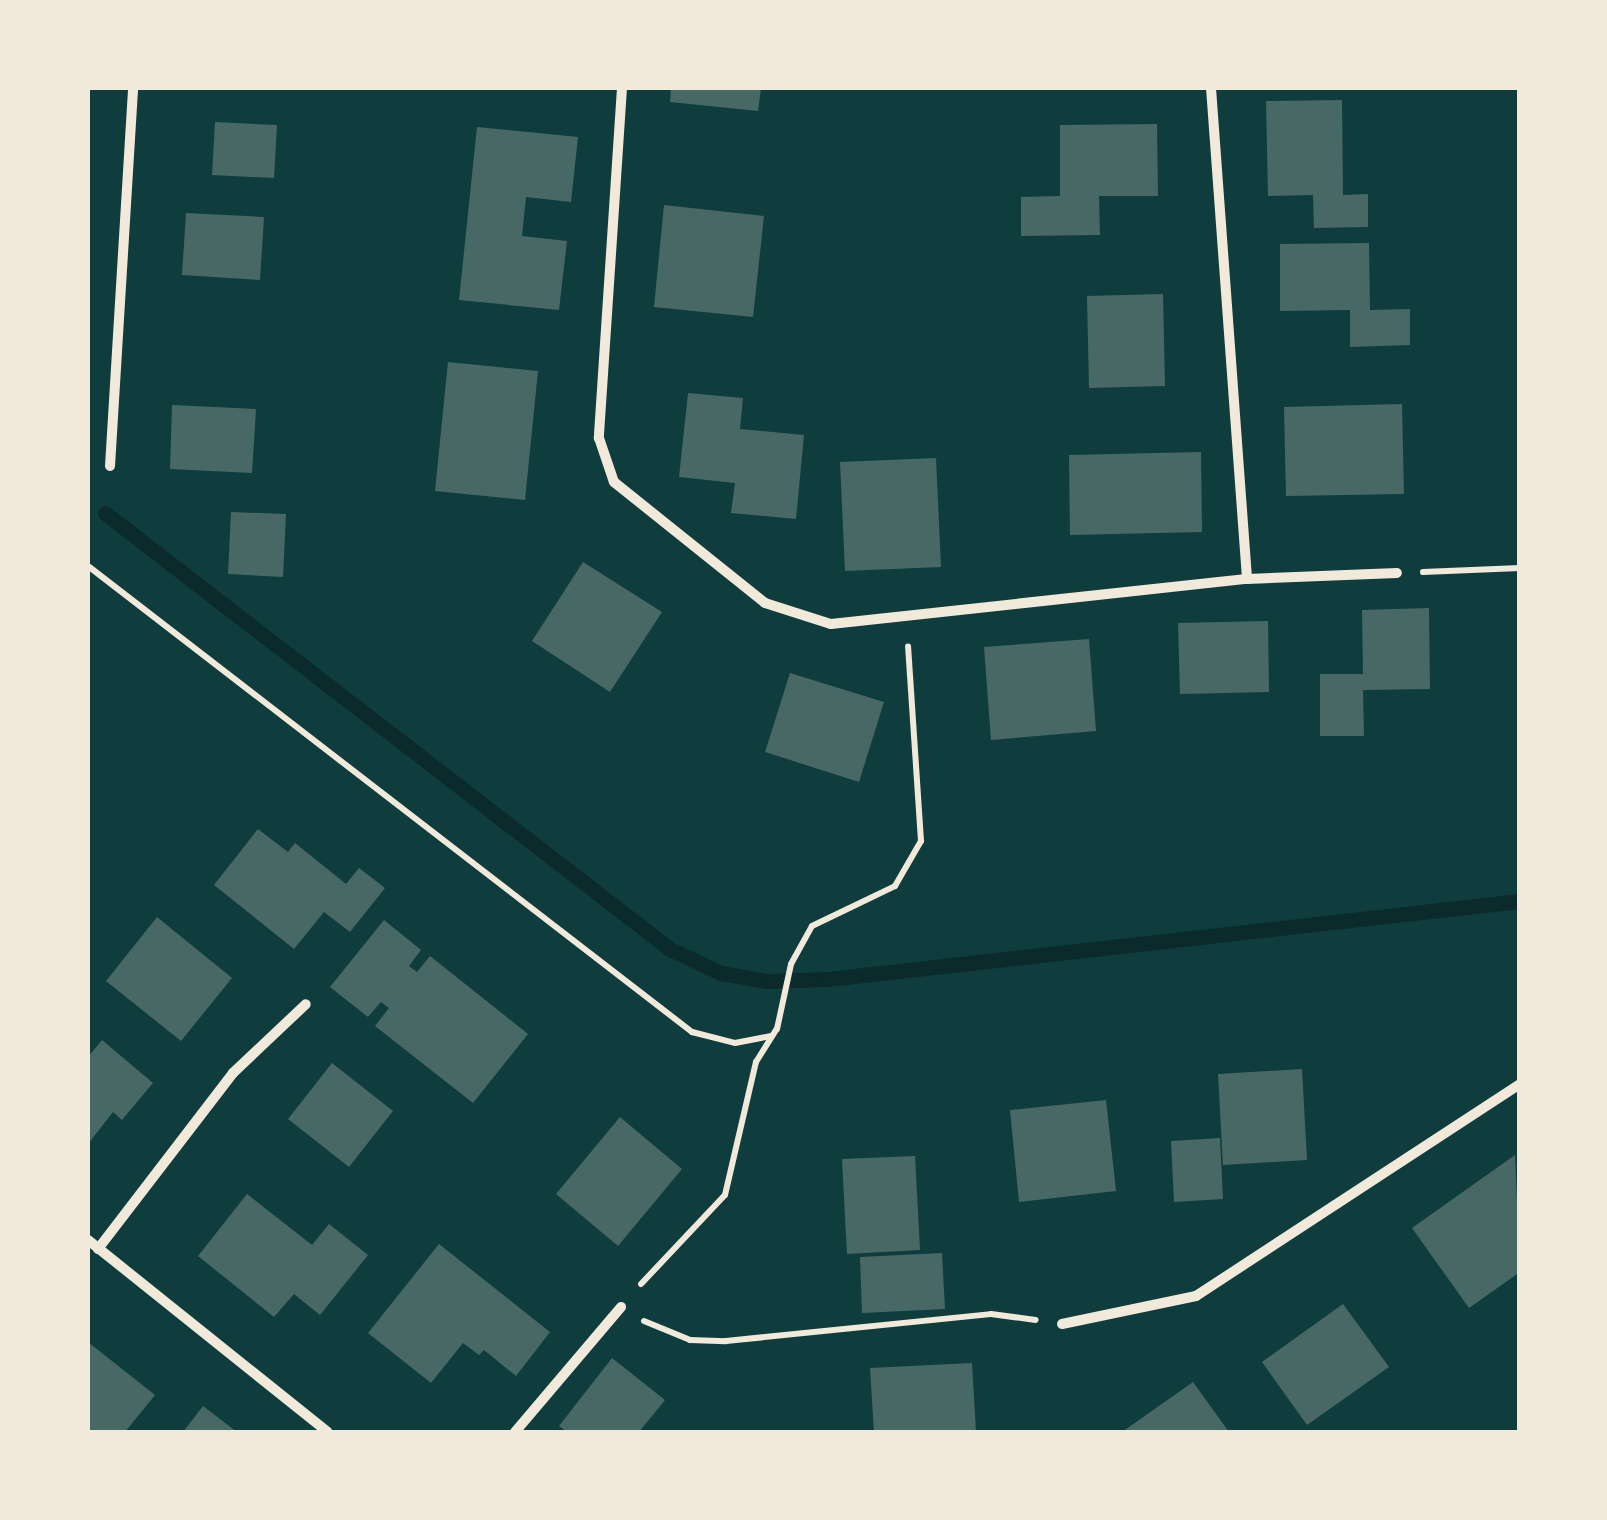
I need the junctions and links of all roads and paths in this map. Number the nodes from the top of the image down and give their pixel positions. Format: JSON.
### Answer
{"nodes":[{"id":1,"x":133,"y":88,"type":"edge"},
{"id":2,"x":622,"y":88,"type":"edge"},
{"id":3,"x":1212,"y":88,"type":"edge"},
{"id":4,"x":110,"y":466,"type":"dead end"},
{"id":5,"x":88,"y":566,"type":"edge"},
{"id":6,"x":1520,"y":568,"type":"edge"},
{"id":7,"x":1397,"y":573,"type":"joint"},
{"id":8,"x":1248,"y":579,"type":"junction"},
{"id":9,"x":906,"y":620,"type":"junction"},
{"id":10,"x":306,"y":1004,"type":"dead end"},
{"id":11,"x":772,"y":1036,"type":"junction"},
{"id":12,"x":1520,"y":1084,"type":"edge"},
{"id":13,"x":88,"y":1240,"type":"edge"},
{"id":14,"x":98,"y":1249,"type":"junction"},
{"id":15,"x":621,"y":1308,"type":"junction"},
{"id":16,"x":1062,"y":1324,"type":"joint"},
{"id":17,"x":328,"y":1432,"type":"edge"},
{"id":18,"x":515,"y":1432,"type":"edge"}],
"edges":[{"from":1,"to":4,"type":"street"},
{"from":2,"to":9,"type":"street"},
{"from":3,"to":8,"type":"street"},
{"from":5,"to":11,"type":"path"},
{"from":6,"to":7,"type":"path"},
{"from":7,"to":8,"type":"street"},
{"from":8,"to":9,"type":"street"},
{"from":9,"to":11,"type":"path"},
{"from":10,"to":14,"type":"street"},
{"from":11,"to":15,"type":"path"},
{"from":12,"to":16,"type":"street"},
{"from":13,"to":14,"type":"street"},
{"from":14,"to":17,"type":"street"},
{"from":15,"to":16,"type":"path"},
{"from":15,"to":18,"type":"street"}]}
